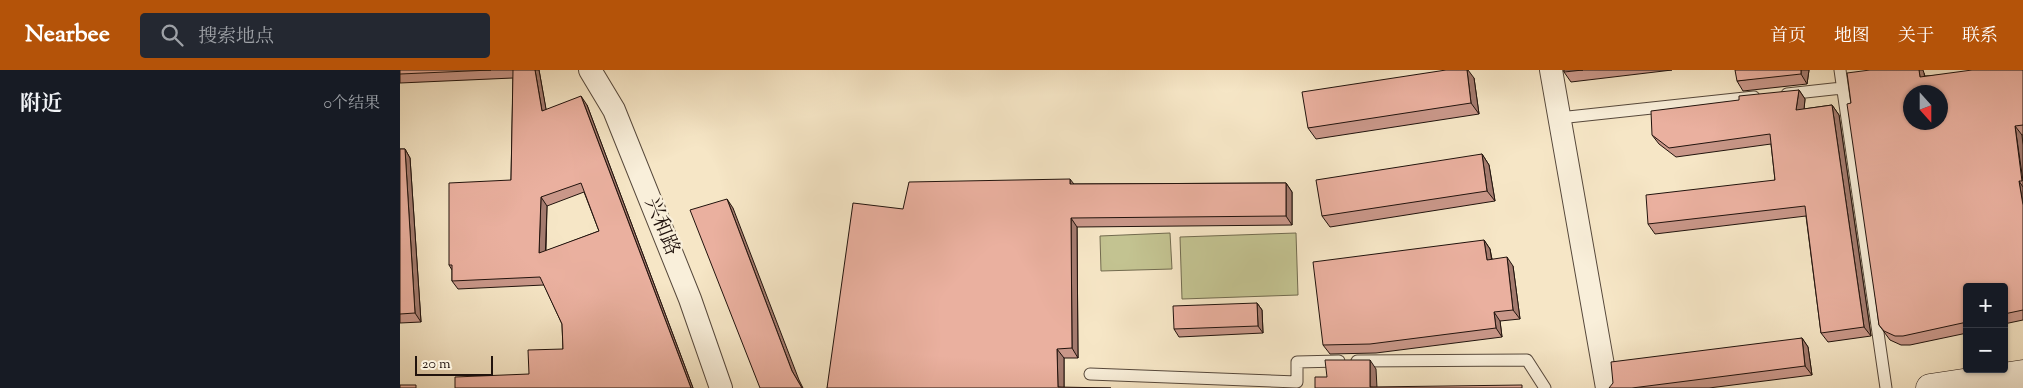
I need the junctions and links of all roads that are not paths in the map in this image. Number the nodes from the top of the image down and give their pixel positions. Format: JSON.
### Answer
{"nodes":[{"id":1,"x":590,"y":70,"type":"edge"},
{"id":2,"x":1551,"y":70,"type":"edge"},
{"id":3,"x":1840,"y":70,"type":"edge"},
{"id":4,"x":1842,"y":88,"type":"junction"},
{"id":5,"x":1559,"y":118,"type":"junction"},
{"id":6,"x":1090,"y":374,"type":"dead end"},
{"id":7,"x":2023,"y":374,"type":"edge"},
{"id":8,"x":720,"y":388,"type":"edge"},
{"id":9,"x":1545,"y":388,"type":"edge"},
{"id":10,"x":1607,"y":388,"type":"edge"},
{"id":11,"x":1886,"y":388,"type":"edge"},
{"id":12,"x":1930,"y":388,"type":"edge"}],
"edges":[{"from":1,"to":8,"type":"street","name":"兴和路"},
{"from":2,"to":5,"type":"street"},
{"from":3,"to":4,"type":"lane"},
{"from":4,"to":5,"type":"lane"},
{"from":4,"to":11,"type":"lane"},
{"from":5,"to":10,"type":"street"},
{"from":6,"to":9,"type":"lane"},
{"from":7,"to":12,"type":"main road"}]}
